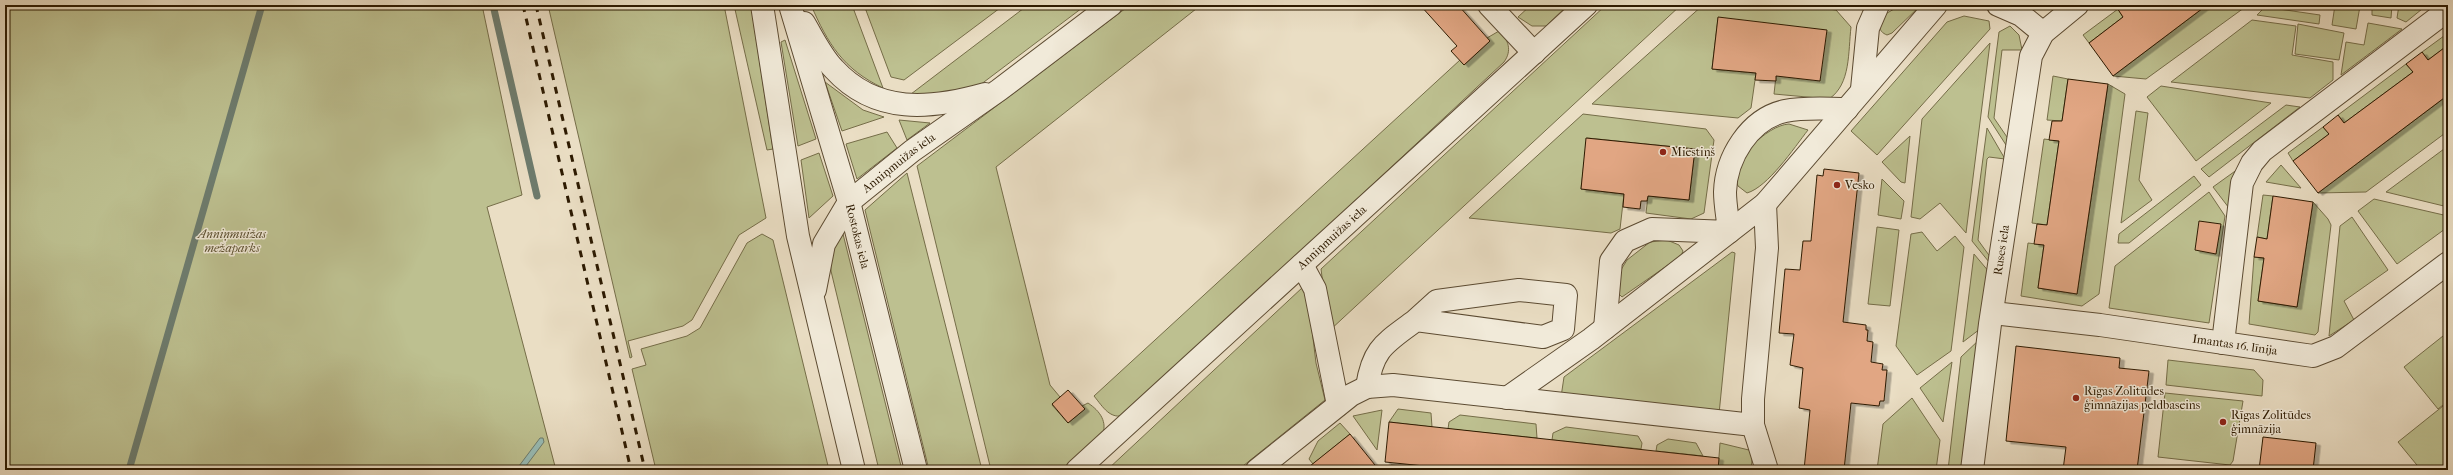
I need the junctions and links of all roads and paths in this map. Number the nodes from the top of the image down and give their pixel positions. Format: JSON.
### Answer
{"nodes":[{"id":1,"x":762,"y":5,"type":"edge"},
{"id":2,"x":791,"y":5,"type":"edge"},
{"id":3,"x":1111,"y":5,"type":"edge"},
{"id":4,"x":1489,"y":5,"type":"edge"},
{"id":5,"x":1586,"y":5,"type":"edge"},
{"id":6,"x":1878,"y":5,"type":"edge"},
{"id":7,"x":1936,"y":5,"type":"edge"},
{"id":8,"x":1998,"y":5,"type":"edge"},
{"id":9,"x":2077,"y":5,"type":"edge"},
{"id":10,"x":2448,"y":10,"type":"edge"},
{"id":11,"x":2043,"y":32,"type":"junction"},
{"id":12,"x":1534,"y":53,"type":"junction"},
{"id":13,"x":1862,"y":89,"type":"junction"},
{"id":14,"x":999,"y":90,"type":"junction"},
{"id":15,"x":1847,"y":109,"type":"junction"},
{"id":16,"x":849,"y":202,"type":"junction"},
{"id":17,"x":1765,"y":204,"type":"junction"},
{"id":18,"x":1729,"y":232,"type":"junction"},
{"id":19,"x":2448,"y":263,"type":"edge"},
{"id":20,"x":1302,"y":265,"type":"junction"},
{"id":21,"x":813,"y":303,"type":"junction"},
{"id":22,"x":1993,"y":313,"type":"junction"},
{"id":23,"x":1416,"y":320,"type":"junction"},
{"id":24,"x":1605,"y":328,"type":"junction"},
{"id":25,"x":2224,"y":343,"type":"junction"},
{"id":26,"x":1367,"y":387,"type":"junction"},
{"id":27,"x":1507,"y":398,"type":"junction"},
{"id":28,"x":1338,"y":405,"type":"junction"},
{"id":29,"x":1753,"y":425,"type":"junction"},
{"id":30,"x":854,"y":470,"type":"edge"},
{"id":31,"x":916,"y":470,"type":"edge"},
{"id":32,"x":1077,"y":470,"type":"edge"},
{"id":33,"x":1257,"y":470,"type":"edge"},
{"id":34,"x":1767,"y":470,"type":"edge"},
{"id":35,"x":1972,"y":470,"type":"edge"}],
"edges":[{"from":1,"to":21,"type":"street"},
{"from":2,"to":14,"type":"street","name":"Anniņmuižas iela"},
{"from":2,"to":16,"type":"street","name":"Rostokas iela"},
{"from":3,"to":14,"type":"street","name":"Anniņmuižas iela"},
{"from":4,"to":12,"type":"street"},
{"from":5,"to":12,"type":"street","name":"Anniņmuižas iela"},
{"from":6,"to":13,"type":"street"},
{"from":7,"to":13,"type":"street"},
{"from":8,"to":11,"type":"street"},
{"from":9,"to":11,"type":"street"},
{"from":10,"to":25,"type":"street"},
{"from":11,"to":22,"type":"street","name":"Ruses iela"},
{"from":12,"to":20,"type":"street","name":"Anniņmuižas iela"},
{"from":13,"to":15,"type":"street"},
{"from":14,"to":16,"type":"street","name":"Anniņmuižas iela"},
{"from":15,"to":17,"type":"street"},
{"from":15,"to":18,"type":"street"},
{"from":16,"to":21,"type":"street","name":"Anniņmuižas iela"},
{"from":16,"to":31,"type":"street","name":"Rostokas iela"},
{"from":17,"to":18,"type":"street"},
{"from":17,"to":29,"type":"street"},
{"from":18,"to":24,"type":"street"},
{"from":18,"to":24,"type":"street"},
{"from":19,"to":25,"type":"street","name":"Imantas 16. līnija"},
{"from":20,"to":28,"type":"street"},
{"from":20,"to":32,"type":"street","name":"Anniņmuižas iela"},
{"from":21,"to":30,"type":"street"},
{"from":22,"to":25,"type":"street","name":"Imantas 16. līnija"},
{"from":22,"to":35,"type":"street","name":"Ruses iela"},
{"from":23,"to":23,"type":"street"},
{"from":23,"to":26,"type":"street"},
{"from":24,"to":27,"type":"street"},
{"from":26,"to":27,"type":"street"},
{"from":26,"to":28,"type":"street"},
{"from":27,"to":29,"type":"street"},
{"from":28,"to":33,"type":"street"},
{"from":29,"to":34,"type":"street"}]}
